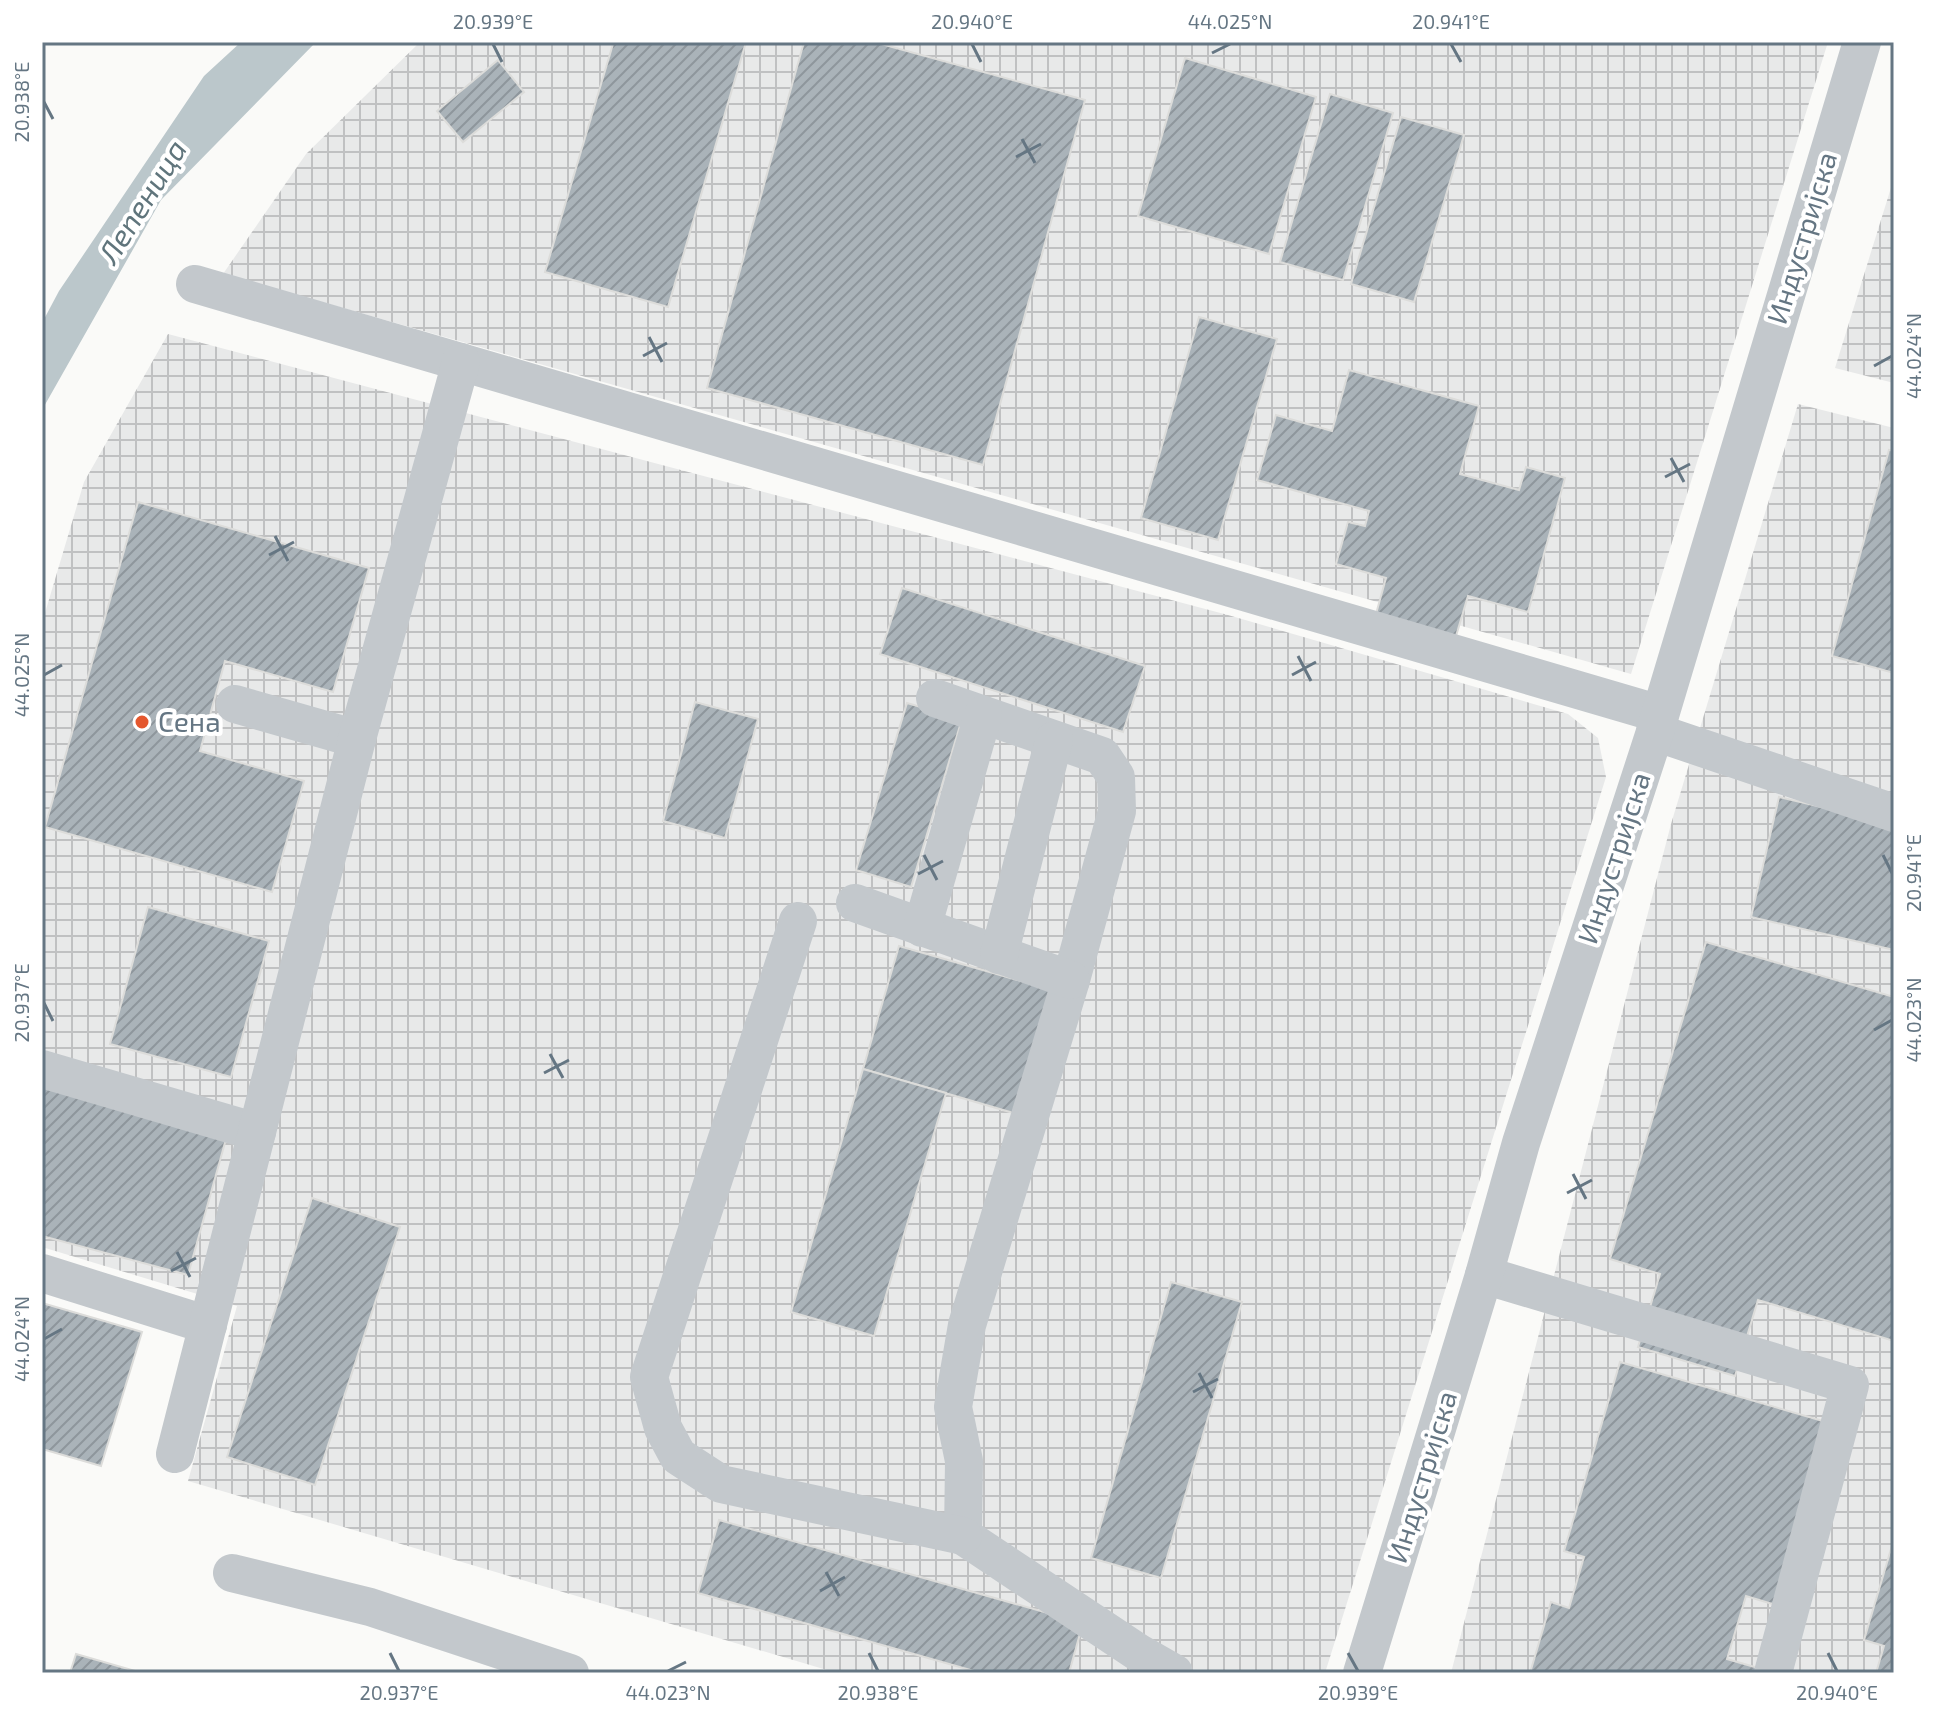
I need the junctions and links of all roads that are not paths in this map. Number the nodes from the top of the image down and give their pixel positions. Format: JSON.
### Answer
{"nodes":[{"id":1,"x":1862,"y":42,"type":"edge"},
{"id":2,"x":195,"y":284,"type":"dead end"},
{"id":3,"x":461,"y":362,"type":"junction"},
{"id":4,"x":935,"y":698,"type":"dead end"},
{"id":5,"x":235,"y":704,"type":"dead end"},
{"id":6,"x":983,"y":715,"type":"junction"},
{"id":7,"x":1657,"y":723,"type":"junction"},
{"id":8,"x":357,"y":739,"type":"junction"},
{"id":9,"x":1054,"y":740,"type":"junction"},
{"id":10,"x":1894,"y":813,"type":"edge"},
{"id":11,"x":855,"y":903,"type":"dead end"},
{"id":12,"x":798,"y":921,"type":"dead end"},
{"id":13,"x":922,"y":928,"type":"junction"},
{"id":14,"x":999,"y":955,"type":"junction"},
{"id":15,"x":1071,"y":980,"type":"junction"},
{"id":16,"x":42,"y":1069,"type":"edge"},
{"id":17,"x":257,"y":1132,"type":"junction"},
{"id":18,"x":42,"y":1273,"type":"edge"},
{"id":19,"x":1484,"y":1275,"type":"junction"},
{"id":20,"x":208,"y":1325,"type":"junction"},
{"id":21,"x":175,"y":1454,"type":"dead end"},
{"id":22,"x":963,"y":1536,"type":"junction"},
{"id":23,"x":232,"y":1573,"type":"dead end"},
{"id":24,"x":570,"y":1673,"type":"edge"},
{"id":25,"x":1174,"y":1673,"type":"edge"},
{"id":26,"x":1362,"y":1673,"type":"edge"},
{"id":27,"x":1773,"y":1673,"type":"edge"}],
"edges":[{"from":1,"to":7,"type":"street","name":"Индустријска"},
{"from":2,"to":3,"type":"street"},
{"from":3,"to":7,"type":"street"},
{"from":3,"to":8,"type":"street"},
{"from":4,"to":6,"type":"street"},
{"from":5,"to":8,"type":"street"},
{"from":6,"to":9,"type":"street"},
{"from":6,"to":13,"type":"street"},
{"from":7,"to":10,"type":"street"},
{"from":7,"to":19,"type":"street","name":"Индустријска"},
{"from":8,"to":17,"type":"street"},
{"from":9,"to":14,"type":"street"},
{"from":9,"to":15,"type":"street"},
{"from":11,"to":13,"type":"street"},
{"from":12,"to":22,"type":"street"},
{"from":13,"to":14,"type":"street"},
{"from":14,"to":15,"type":"street"},
{"from":15,"to":22,"type":"street"},
{"from":16,"to":17,"type":"street"},
{"from":17,"to":20,"type":"street"},
{"from":18,"to":20,"type":"street"},
{"from":19,"to":26,"type":"street","name":"Индустријска"},
{"from":19,"to":27,"type":"street"},
{"from":20,"to":21,"type":"street"},
{"from":22,"to":25,"type":"street"},
{"from":23,"to":24,"type":"street"}]}
